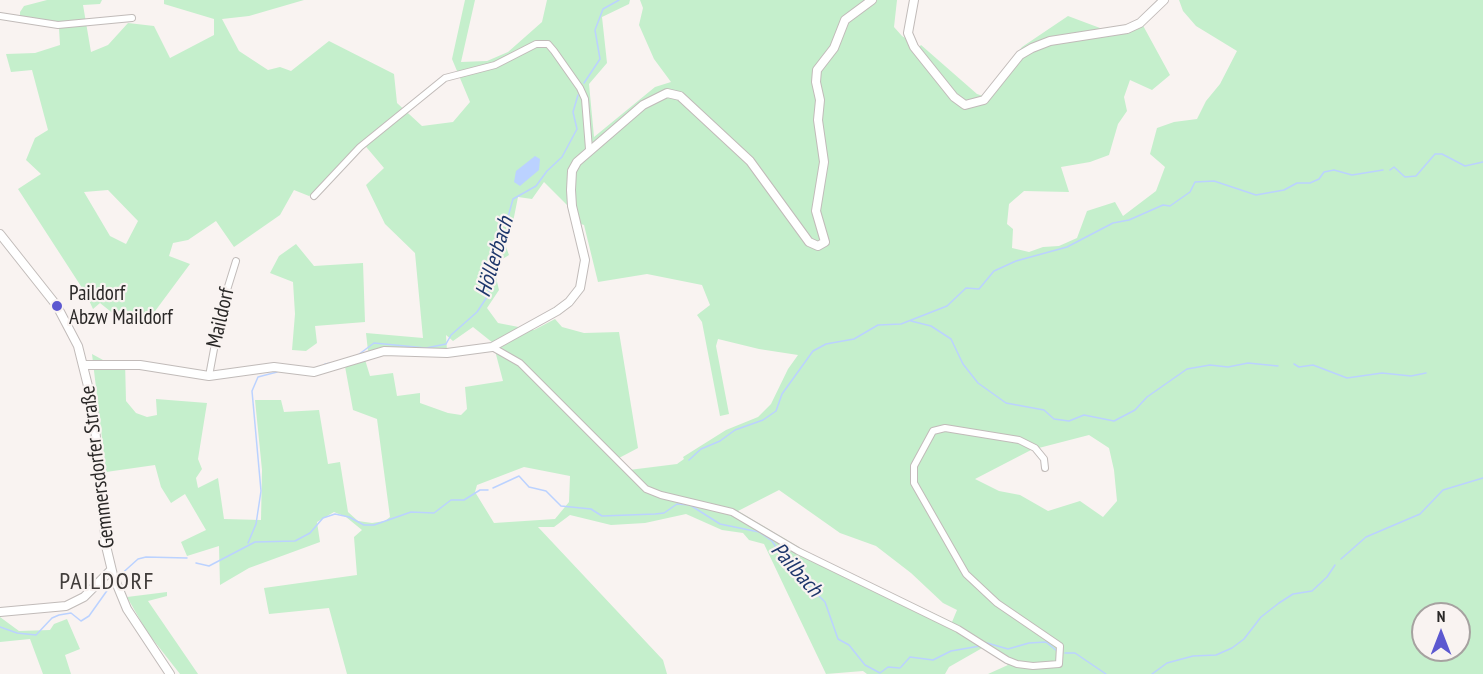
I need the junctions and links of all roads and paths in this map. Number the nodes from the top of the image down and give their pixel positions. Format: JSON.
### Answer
{"nodes":[{"id":1,"x":872,"y":0,"type":"edge"},
{"id":2,"x":914,"y":0,"type":"edge"},
{"id":3,"x":1164,"y":0,"type":"edge"},
{"id":4,"x":0,"y":16,"type":"edge"},
{"id":5,"x":132,"y":18,"type":"dead end"},
{"id":6,"x":590,"y":149,"type":"junction"},
{"id":7,"x":314,"y":196,"type":"dead end"},
{"id":8,"x":0,"y":234,"type":"edge"},
{"id":9,"x":236,"y":261,"type":"dead end"},
{"id":10,"x":492,"y":347,"type":"junction"},
{"id":11,"x":85,"y":365,"type":"junction"},
{"id":12,"x":209,"y":376,"type":"junction"},
{"id":13,"x":1045,"y":468,"type":"dead end"},
{"id":14,"x":111,"y":570,"type":"junction"},
{"id":15,"x":0,"y":612,"type":"edge"},
{"id":16,"x":170,"y":674,"type":"edge"}],
"edges":[{"from":1,"to":6,"type":"street"},
{"from":2,"to":3,"type":"street"},
{"from":4,"to":5,"type":"street"},
{"from":6,"to":7,"type":"street"},
{"from":6,"to":10,"type":"street"},
{"from":8,"to":11,"type":"street","name":"Gemmersdorfer Straße"},
{"from":9,"to":12,"type":"street","name":"Maildorf"},
{"from":10,"to":12,"type":"street"},
{"from":10,"to":13,"type":"street"},
{"from":11,"to":12,"type":"street"},
{"from":11,"to":14,"type":"street","name":"Gemmersdorfer Straße"},
{"from":14,"to":15,"type":"street"},
{"from":14,"to":16,"type":"street","name":"Gemmersdorfer Straße"}]}
